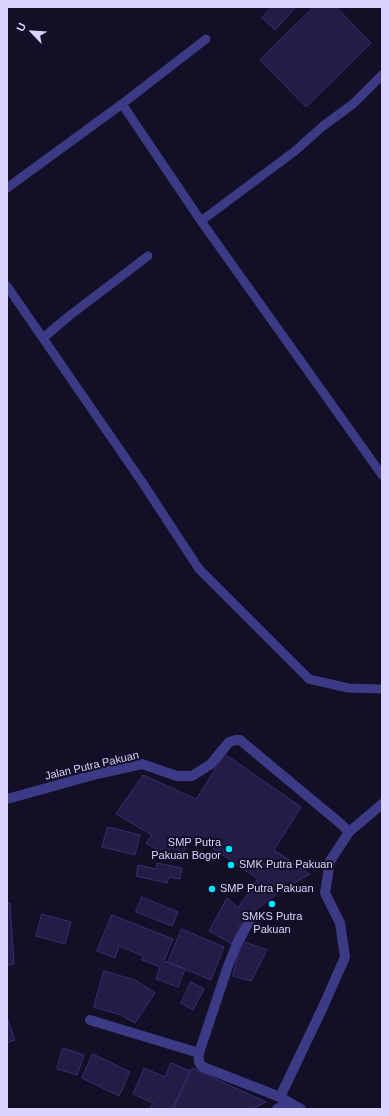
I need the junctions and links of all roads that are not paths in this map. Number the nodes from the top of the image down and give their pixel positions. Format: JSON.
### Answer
{"nodes":[{"id":1,"x":206,"y":39,"type":"dead end"},
{"id":2,"x":382,"y":75,"type":"edge"},
{"id":3,"x":122,"y":104,"type":"junction"},
{"id":4,"x":7,"y":188,"type":"edge"},
{"id":5,"x":200,"y":221,"type":"junction"},
{"id":6,"x":148,"y":256,"type":"dead end"},
{"id":7,"x":7,"y":286,"type":"edge"},
{"id":8,"x":43,"y":338,"type":"junction"},
{"id":9,"x":382,"y":475,"type":"edge"},
{"id":10,"x":382,"y":689,"type":"edge"},
{"id":11,"x":7,"y":799,"type":"edge"},
{"id":12,"x":382,"y":804,"type":"edge"},
{"id":13,"x":349,"y":832,"type":"junction"},
{"id":14,"x":251,"y":918,"type":"dead end"},
{"id":15,"x":90,"y":1020,"type":"dead end"},
{"id":16,"x":199,"y":1053,"type":"junction"},
{"id":17,"x":285,"y":1099,"type":"junction"},
{"id":18,"x":277,"y":1109,"type":"edge"},
{"id":19,"x":301,"y":1109,"type":"edge"}],
"edges":[{"from":1,"to":3,"type":"lane"},
{"from":2,"to":5,"type":"lane"},
{"from":3,"to":4,"type":"lane"},
{"from":3,"to":5,"type":"lane"},
{"from":5,"to":9,"type":"lane"},
{"from":6,"to":8,"type":"lane"},
{"from":7,"to":8,"type":"lane"},
{"from":8,"to":10,"type":"lane"},
{"from":11,"to":13,"type":"street","name":"Jalan Putra Pakuan"},
{"from":12,"to":13,"type":"street"},
{"from":13,"to":17,"type":"street"},
{"from":14,"to":16,"type":"street"},
{"from":15,"to":16,"type":"street"},
{"from":16,"to":17,"type":"street"},
{"from":17,"to":18,"type":"street"},
{"from":17,"to":19,"type":"street"}]}
